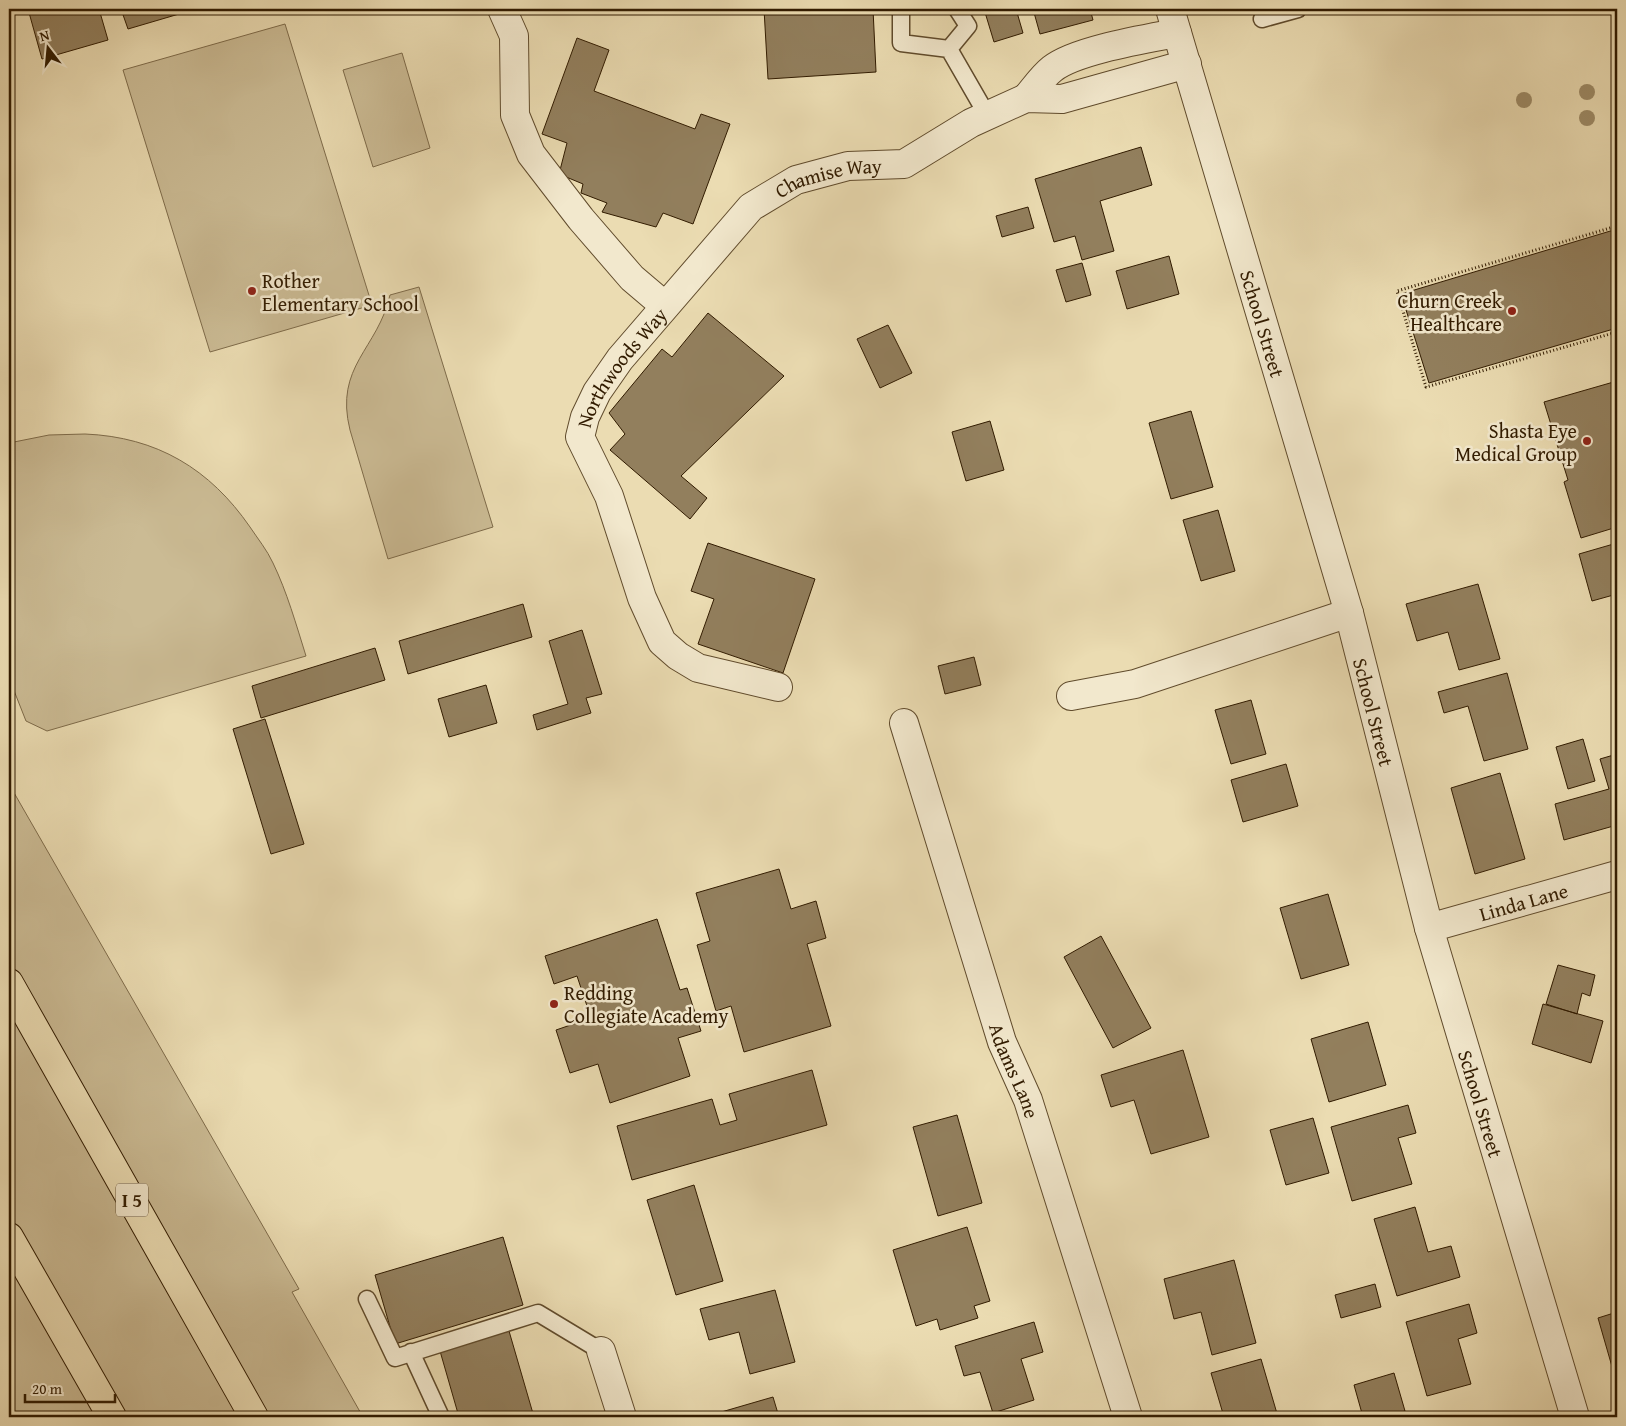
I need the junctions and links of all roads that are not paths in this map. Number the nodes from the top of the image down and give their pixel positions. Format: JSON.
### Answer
{"nodes":[{"id":1,"x":502,"y":9,"type":"edge"},
{"id":2,"x":901,"y":9,"type":"edge"},
{"id":3,"x":957,"y":9,"type":"edge"},
{"id":4,"x":1298,"y":9,"type":"edge"},
{"id":5,"x":1262,"y":19,"type":"dead end"},
{"id":6,"x":1173,"y":21,"type":"edge"},
{"id":7,"x":949,"y":49,"type":"junction"},
{"id":8,"x":1187,"y":64,"type":"junction"},
{"id":9,"x":1026,"y":98,"type":"junction"},
{"id":10,"x":987,"y":115,"type":"junction"},
{"id":11,"x":665,"y":306,"type":"junction"},
{"id":12,"x":1349,"y":613,"type":"junction"},
{"id":13,"x":778,"y":687,"type":"dead end"},
{"id":14,"x":1071,"y":696,"type":"dead end"},
{"id":15,"x":904,"y":724,"type":"dead end"},
{"id":16,"x":1617,"y":875,"type":"edge"},
{"id":17,"x":1429,"y":928,"type":"junction"},
{"id":18,"x":9,"y":983,"type":"edge"},
{"id":19,"x":9,"y":1237,"type":"edge"},
{"id":20,"x":367,"y":1298,"type":"dead end"},
{"id":21,"x":601,"y":1351,"type":"joint"},
{"id":22,"x":411,"y":1352,"type":"junction"},
{"id":23,"x":112,"y":1417,"type":"edge"},
{"id":24,"x":254,"y":1417,"type":"edge"},
{"id":25,"x":440,"y":1417,"type":"edge"},
{"id":26,"x":622,"y":1417,"type":"edge"},
{"id":27,"x":1128,"y":1417,"type":"edge"},
{"id":28,"x":1575,"y":1417,"type":"edge"}],
"edges":[{"from":1,"to":11,"type":"street","name":"Northwoods Way"},
{"from":2,"to":7,"type":"lane"},
{"from":3,"to":7,"type":"lane"},
{"from":4,"to":5,"type":"lane"},
{"from":6,"to":8,"type":"street","name":"School Street"},
{"from":6,"to":9,"type":"street","name":"Chamise Way"},
{"from":7,"to":10,"type":"lane"},
{"from":8,"to":9,"type":"street","name":"Chamise Way"},
{"from":8,"to":12,"type":"street","name":"School Street"},
{"from":9,"to":10,"type":"street","name":"Chamise Way"},
{"from":10,"to":11,"type":"street","name":"Chamise Way"},
{"from":11,"to":13,"type":"street","name":"Northwoods Way"},
{"from":12,"to":14,"type":"street"},
{"from":12,"to":17,"type":"street","name":"School Street"},
{"from":15,"to":27,"type":"street","name":"Adams Lane"},
{"from":16,"to":17,"type":"street","name":"Linda Lane"},
{"from":17,"to":28,"type":"street","name":"School Street"},
{"from":18,"to":24,"type":"highway","number":"I 5"},
{"from":19,"to":23,"type":"highway"},
{"from":20,"to":22,"type":"lane"},
{"from":21,"to":22,"type":"lane"},
{"from":21,"to":26,"type":"street"},
{"from":22,"to":25,"type":"lane"}]}
